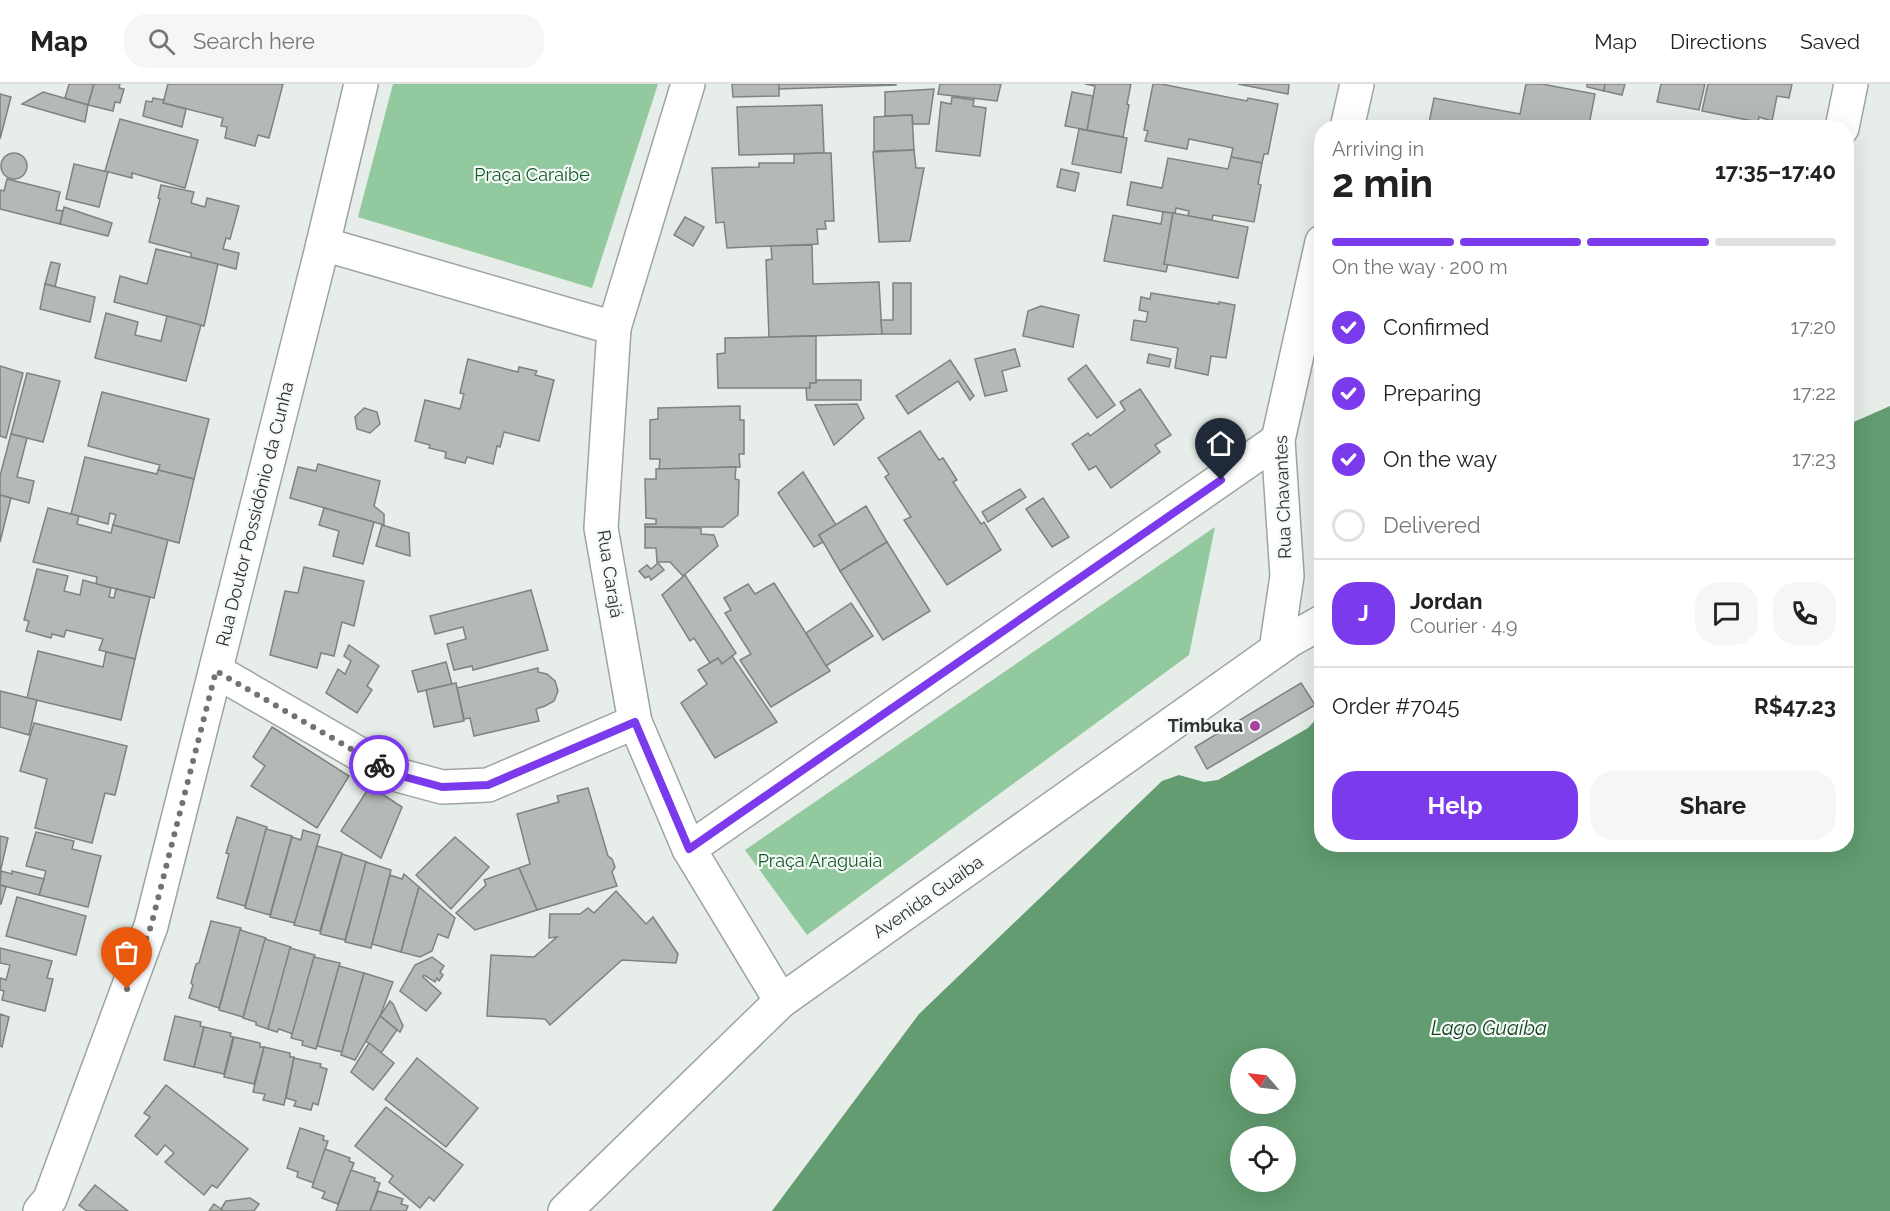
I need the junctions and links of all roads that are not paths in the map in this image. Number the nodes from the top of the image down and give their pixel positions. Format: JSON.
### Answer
{"nodes":[{"id":1,"x":361,"y":84,"type":"edge"},
{"id":2,"x":688,"y":84,"type":"edge"},
{"id":3,"x":1357,"y":84,"type":"edge"},
{"id":4,"x":1851,"y":84,"type":"edge"},
{"id":5,"x":1349,"y":120,"type":"edge"},
{"id":6,"x":1844,"y":120,"type":"edge"},
{"id":7,"x":323,"y":244,"type":"junction"},
{"id":8,"x":1314,"y":278,"type":"edge"},
{"id":9,"x":614,"y":328,"type":"junction"},
{"id":10,"x":1278,"y":440,"type":"junction"},
{"id":11,"x":1287,"y":576,"type":"junction"},
{"id":12,"x":1314,"y":623,"type":"edge"},
{"id":13,"x":1314,"y":626,"type":"edge"},
{"id":14,"x":1276,"y":650,"type":"junction"},
{"id":15,"x":216,"y":671,"type":"junction"},
{"id":16,"x":635,"y":722,"type":"junction"},
{"id":17,"x":689,"y":849,"type":"junction"},
{"id":18,"x":781,"y":1001,"type":"junction"},
{"id":19,"x":40,"y":1211,"type":"edge"},
{"id":20,"x":565,"y":1211,"type":"edge"}],
"edges":[{"from":1,"to":7,"type":"street","name":"Rua Doutor Possidônio da Cunha"},
{"from":2,"to":9,"type":"street","name":"Rua Carajá"},
{"from":3,"to":5,"type":"street"},
{"from":4,"to":6,"type":"street"},
{"from":7,"to":9,"type":"street"},
{"from":7,"to":15,"type":"street","name":"Rua Doutor Possidônio da Cunha"},
{"from":8,"to":10,"type":"street","name":"Rua Chavantes"},
{"from":9,"to":16,"type":"street","name":"Rua Carajá"},
{"from":10,"to":11,"type":"street","name":"Rua Chavantes"},
{"from":10,"to":17,"type":"street"},
{"from":11,"to":12,"type":"street","name":"Rua Chavantes"},
{"from":11,"to":14,"type":"street","name":"Rua Chavantes"},
{"from":13,"to":14,"type":"street","name":"Avenida Guaíba"},
{"from":14,"to":18,"type":"street","name":"Avenida Guaíba"},
{"from":15,"to":16,"type":"street"},
{"from":15,"to":19,"type":"street","name":"Rua Doutor Possidônio da Cunha"},
{"from":16,"to":17,"type":"street","name":"Rua Carajá"},
{"from":17,"to":18,"type":"street","name":"Rua Carajá"},
{"from":18,"to":20,"type":"street","name":"Avenida Guaíba"}]}
